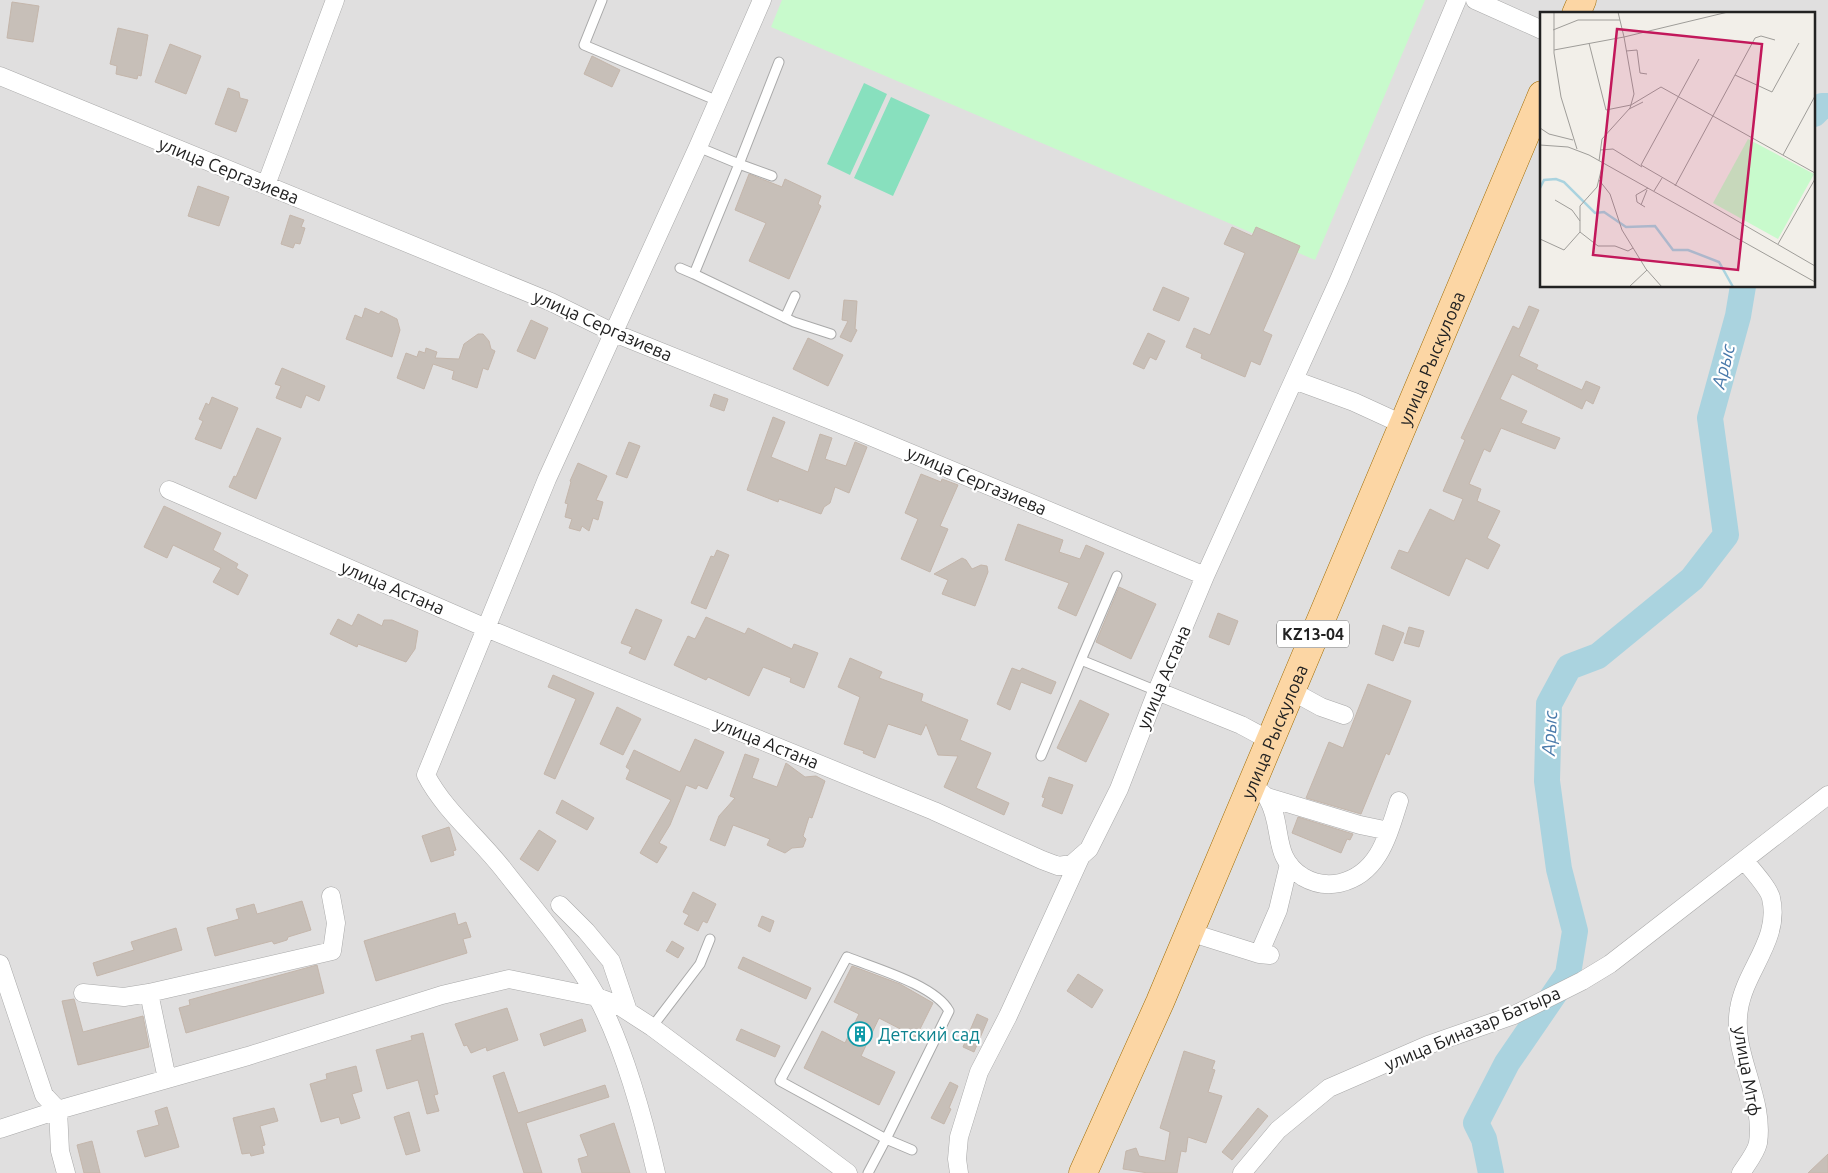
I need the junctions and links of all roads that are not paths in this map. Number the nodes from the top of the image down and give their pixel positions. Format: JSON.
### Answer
{"nodes":[{"id":1,"x":335,"y":0,"type":"edge"},
{"id":2,"x":602,"y":0,"type":"edge"},
{"id":3,"x":762,"y":0,"type":"edge"},
{"id":4,"x":1457,"y":0,"type":"edge"},
{"id":5,"x":1476,"y":0,"type":"edge"},
{"id":6,"x":1582,"y":0,"type":"edge"},
{"id":7,"x":1577,"y":12,"type":"edge"},
{"id":8,"x":1540,"y":29,"type":"edge"},
{"id":9,"x":779,"y":62,"type":"dead end"},
{"id":10,"x":0,"y":76,"type":"edge"},
{"id":11,"x":1540,"y":100,"type":"edge"},
{"id":12,"x":718,"y":101,"type":"junction"},
{"id":13,"x":698,"y":147,"type":"junction"},
{"id":14,"x":739,"y":164,"type":"junction"},
{"id":15,"x":772,"y":176,"type":"dead end"},
{"id":16,"x":266,"y":185,"type":"junction"},
{"id":17,"x":680,"y":268,"type":"dead end"},
{"id":18,"x":694,"y":274,"type":"junction"},
{"id":19,"x":795,"y":296,"type":"dead end"},
{"id":20,"x":785,"y":318,"type":"junction"},
{"id":21,"x":614,"y":333,"type":"junction"},
{"id":22,"x":831,"y":334,"type":"dead end"},
{"id":23,"x":1294,"y":380,"type":"junction"},
{"id":24,"x":1402,"y":424,"type":"junction"},
{"id":25,"x":169,"y":490,"type":"dead end"},
{"id":26,"x":1117,"y":576,"type":"dead end"},
{"id":27,"x":1205,"y":576,"type":"junction"},
{"id":28,"x":486,"y":628,"type":"junction"},
{"id":29,"x":1081,"y":660,"type":"junction"},
{"id":30,"x":1290,"y":690,"type":"junction"},
{"id":31,"x":1157,"y":691,"type":"junction"},
{"id":32,"x":1344,"y":715,"type":"dead end"},
{"id":33,"x":1269,"y":740,"type":"junction"},
{"id":34,"x":1041,"y":756,"type":"dead end"},
{"id":35,"x":1258,"y":792,"type":"junction"},
{"id":36,"x":1828,"y":795,"type":"edge"},
{"id":37,"x":1399,"y":801,"type":"dead end"},
{"id":38,"x":1390,"y":831,"type":"junction"},
{"id":39,"x":1081,"y":856,"type":"junction"},
{"id":40,"x":1745,"y":860,"type":"junction"},
{"id":41,"x":1289,"y":864,"type":"junction"},
{"id":42,"x":331,"y":896,"type":"dead end"},
{"id":43,"x":560,"y":904,"type":"dead end"},
{"id":44,"x":1189,"y":932,"type":"junction"},
{"id":45,"x":710,"y":939,"type":"dead end"},
{"id":46,"x":0,"y":964,"type":"edge"},
{"id":47,"x":83,"y":993,"type":"dead end"},
{"id":48,"x":149,"y":994,"type":"junction"},
{"id":49,"x":597,"y":997,"type":"junction"},
{"id":50,"x":628,"y":1011,"type":"junction"},
{"id":51,"x":652,"y":1027,"type":"junction"},
{"id":52,"x":167,"y":1079,"type":"junction"},
{"id":53,"x":58,"y":1110,"type":"junction"},
{"id":54,"x":0,"y":1129,"type":"edge"},
{"id":55,"x":886,"y":1139,"type":"junction"},
{"id":56,"x":912,"y":1150,"type":"dead end"},
{"id":57,"x":957,"y":1171,"type":"edge"},
{"id":58,"x":66,"y":1173,"type":"edge"},
{"id":59,"x":656,"y":1173,"type":"edge"},
{"id":60,"x":848,"y":1173,"type":"edge"},
{"id":61,"x":868,"y":1173,"type":"edge"},
{"id":62,"x":1084,"y":1173,"type":"edge"},
{"id":63,"x":1242,"y":1173,"type":"edge"},
{"id":64,"x":1741,"y":1173,"type":"edge"}],
"edges":[{"from":1,"to":16,"type":"street"},
{"from":2,"to":12,"type":"lane"},
{"from":3,"to":12,"type":"street"},
{"from":4,"to":23,"type":"street","name":"улица Астана"},
{"from":5,"to":8,"type":"street"},
{"from":6,"to":7,"type":"main road"},
{"from":9,"to":14,"type":"lane"},
{"from":10,"to":16,"type":"street","name":"улица Сергазиева"},
{"from":11,"to":24,"type":"main road","name":"улица Рыскулова","number":"KZ13-04"},
{"from":12,"to":13,"type":"street"},
{"from":13,"to":14,"type":"lane"},
{"from":13,"to":21,"type":"street"},
{"from":14,"to":15,"type":"lane"},
{"from":14,"to":18,"type":"lane"},
{"from":16,"to":21,"type":"street","name":"улица Сергазиева"},
{"from":17,"to":18,"type":"lane"},
{"from":18,"to":20,"type":"lane"},
{"from":19,"to":20,"type":"lane"},
{"from":20,"to":22,"type":"lane"},
{"from":21,"to":27,"type":"street","name":"улица Сергазиева"},
{"from":21,"to":28,"type":"street"},
{"from":23,"to":24,"type":"street"},
{"from":23,"to":27,"type":"street","name":"улица Астана"},
{"from":24,"to":30,"type":"main road","name":"улица Рыскулова","number":"KZ13-04"},
{"from":25,"to":28,"type":"street","name":"улица Астана"},
{"from":26,"to":29,"type":"lane"},
{"from":27,"to":31,"type":"street","name":"улица Астана"},
{"from":28,"to":39,"type":"street","name":"улица Астана"},
{"from":28,"to":49,"type":"street"},
{"from":29,"to":31,"type":"lane"},
{"from":29,"to":34,"type":"lane"},
{"from":30,"to":32,"type":"street"},
{"from":30,"to":33,"type":"main road","name":"улица Рыскулова","number":"KZ13-04"},
{"from":31,"to":33,"type":"street"},
{"from":31,"to":39,"type":"street","name":"улица Астана"},
{"from":33,"to":35,"type":"main road","name":"улица Рыскулова","number":"KZ13-04"},
{"from":35,"to":38,"type":"street"},
{"from":35,"to":41,"type":"street"},
{"from":35,"to":44,"type":"main road","name":"улица Рыскулова","number":"KZ13-04"},
{"from":36,"to":40,"type":"street","name":"улица Биназар Батыра"},
{"from":37,"to":38,"type":"street"},
{"from":38,"to":41,"type":"street"},
{"from":39,"to":57,"type":"street"},
{"from":40,"to":63,"type":"street","name":"улица Биназар Батыра"},
{"from":40,"to":64,"type":"street","name":"улица Мтф"},
{"from":41,"to":44,"type":"street"},
{"from":42,"to":48,"type":"street"},
{"from":43,"to":50,"type":"street"},
{"from":44,"to":62,"type":"main road","name":"улица Рыскулова","number":"KZ13-04"},
{"from":45,"to":51,"type":"lane"},
{"from":46,"to":53,"type":"street"},
{"from":47,"to":48,"type":"street"},
{"from":48,"to":52,"type":"street"},
{"from":49,"to":50,"type":"street"},
{"from":49,"to":52,"type":"street"},
{"from":49,"to":59,"type":"street"},
{"from":50,"to":51,"type":"street"},
{"from":51,"to":60,"type":"street"},
{"from":52,"to":53,"type":"street"},
{"from":53,"to":54,"type":"street"},
{"from":53,"to":58,"type":"street"},
{"from":55,"to":55,"type":"lane"},
{"from":55,"to":56,"type":"lane"},
{"from":55,"to":61,"type":"lane"}]}
